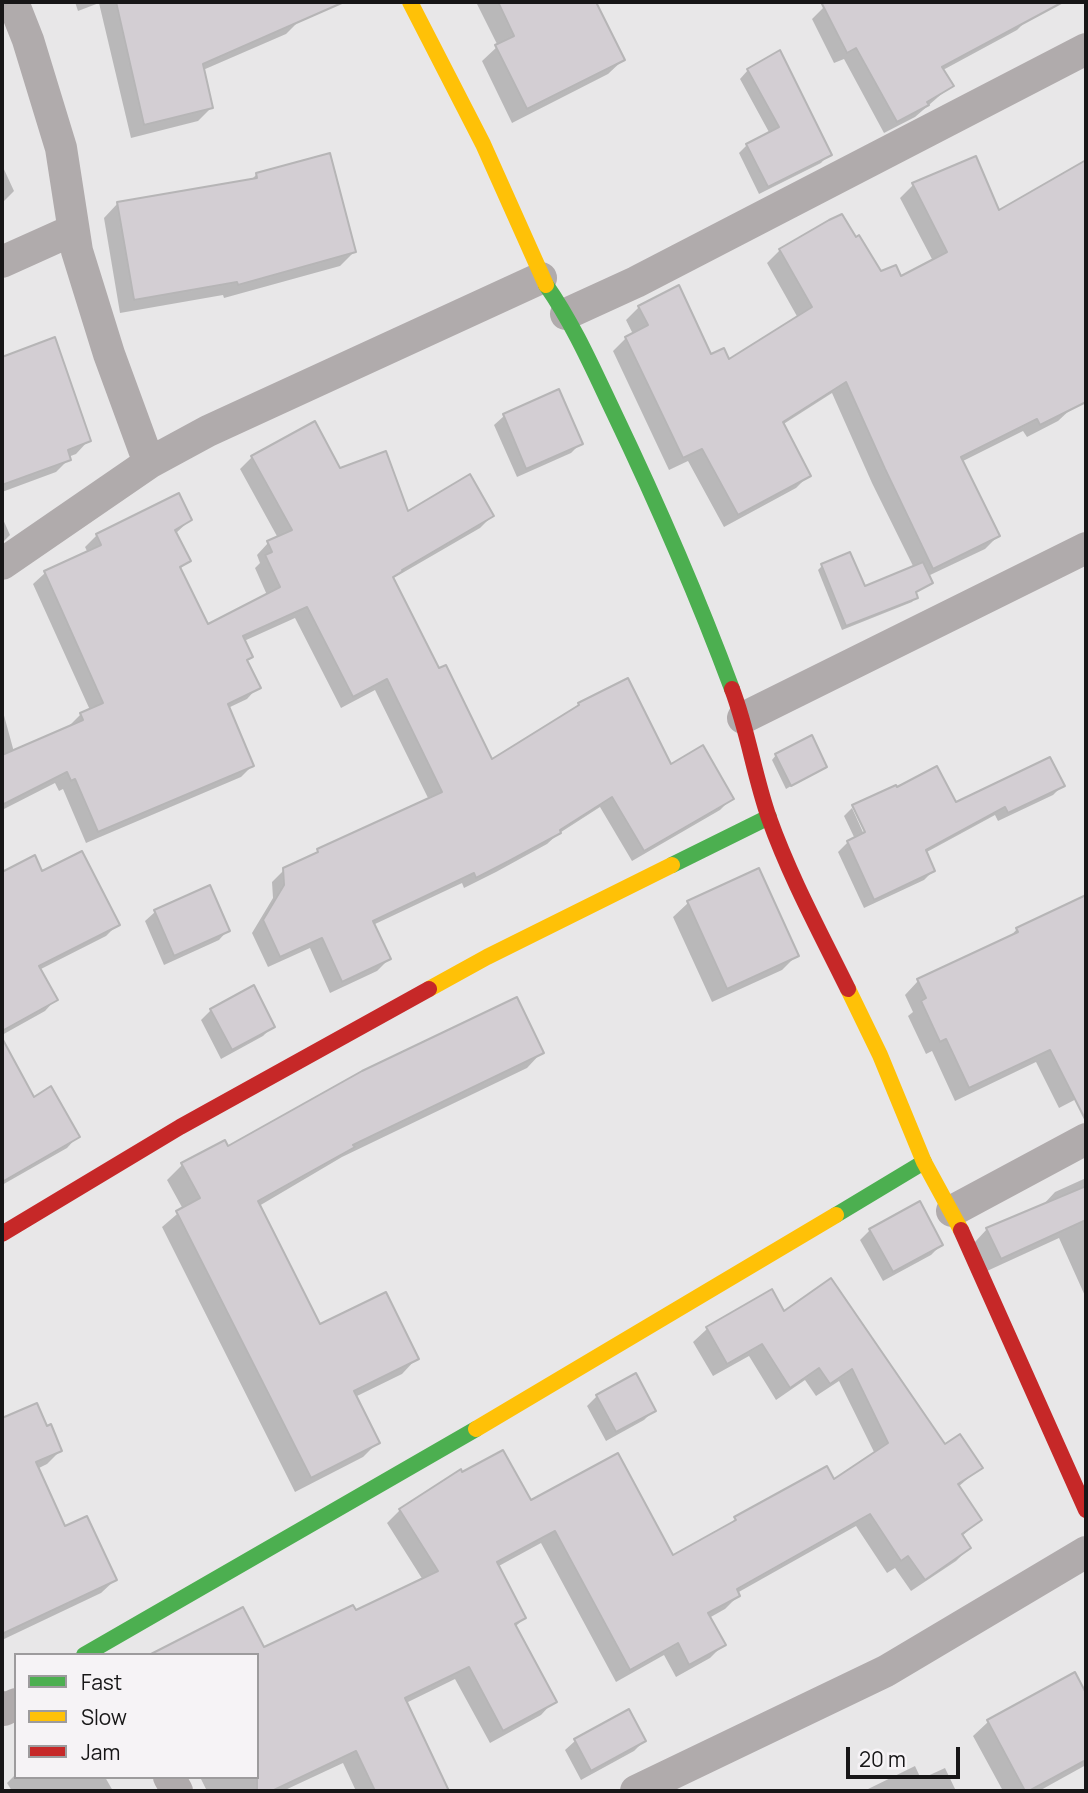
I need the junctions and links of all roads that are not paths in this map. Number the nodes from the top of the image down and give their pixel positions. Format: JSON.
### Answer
{"nodes":[{"id":1,"x":13,"y":2,"type":"edge"},
{"id":2,"x":410,"y":2,"type":"edge"},
{"id":3,"x":1086,"y":49,"type":"edge"},
{"id":4,"x":74,"y":230,"type":"junction"},
{"id":5,"x":2,"y":262,"type":"edge"},
{"id":6,"x":541,"y":278,"type":"junction"},
{"id":7,"x":566,"y":314,"type":"junction"},
{"id":8,"x":149,"y":463,"type":"junction"},
{"id":9,"x":1086,"y":548,"type":"edge"},
{"id":10,"x":2,"y":564,"type":"edge"},
{"id":11,"x":743,"y":718,"type":"junction"},
{"id":12,"x":769,"y":817,"type":"junction"},
{"id":13,"x":1086,"y":1139,"type":"edge"},
{"id":14,"x":924,"y":1162,"type":"junction"},
{"id":15,"x":952,"y":1211,"type":"junction"},
{"id":16,"x":2,"y":1234,"type":"edge"},
{"id":17,"x":1086,"y":1510,"type":"edge"},
{"id":18,"x":1086,"y":1552,"type":"edge"},
{"id":19,"x":93,"y":1652,"type":"edge"},
{"id":20,"x":636,"y":1791,"type":"edge"}],
"edges":[{"from":1,"to":4,"type":"street"},
{"from":2,"to":6,"type":"street"},
{"from":3,"to":7,"type":"street"},
{"from":4,"to":5,"type":"street"},
{"from":4,"to":8,"type":"street"},
{"from":6,"to":7,"type":"street"},
{"from":6,"to":8,"type":"street"},
{"from":7,"to":11,"type":"street"},
{"from":8,"to":10,"type":"street"},
{"from":9,"to":11,"type":"street"},
{"from":11,"to":12,"type":"street"},
{"from":12,"to":14,"type":"street"},
{"from":12,"to":16,"type":"street"},
{"from":13,"to":15,"type":"street"},
{"from":14,"to":15,"type":"street"},
{"from":14,"to":19,"type":"street"},
{"from":15,"to":17,"type":"street"},
{"from":18,"to":20,"type":"street"}]}
